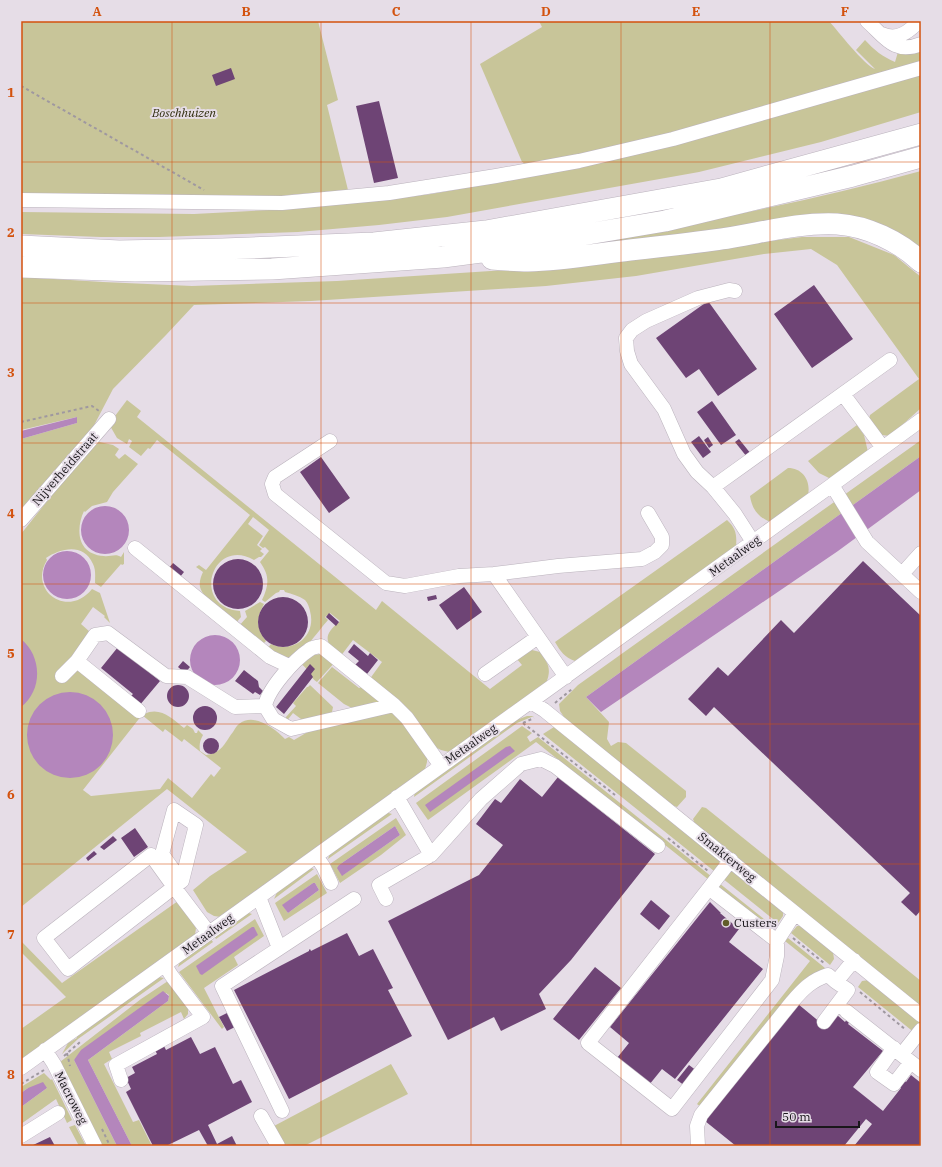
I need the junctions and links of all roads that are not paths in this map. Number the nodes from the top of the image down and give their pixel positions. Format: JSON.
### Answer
{"nodes":[{"id":1,"x":918,"y":23,"type":"edge"},
{"id":2,"x":873,"y":25,"type":"edge"},
{"id":3,"x":921,"y":44,"type":"edge"},
{"id":4,"x":921,"y":68,"type":"edge"},
{"id":5,"x":921,"y":134,"type":"edge"},
{"id":6,"x":921,"y":157,"type":"edge"},
{"id":7,"x":21,"y":200,"type":"edge"},
{"id":8,"x":21,"y":246,"type":"edge"},
{"id":9,"x":443,"y":257,"type":"junction"},
{"id":10,"x":921,"y":262,"type":"edge"},
{"id":11,"x":21,"y":267,"type":"edge"},
{"id":12,"x":735,"y":291,"type":"dead end"},
{"id":13,"x":890,"y":360,"type":"dead end"},
{"id":14,"x":843,"y":394,"type":"junction"},
{"id":15,"x":110,"y":419,"type":"road end"},
{"id":16,"x":921,"y":420,"type":"edge"},
{"id":17,"x":330,"y":442,"type":"dead end"},
{"id":18,"x":883,"y":448,"type":"junction"},
{"id":19,"x":832,"y":486,"type":"junction"},
{"id":20,"x":713,"y":487,"type":"junction"},
{"id":21,"x":648,"y":513,"type":"dead end"},
{"id":22,"x":21,"y":520,"type":"edge"},
{"id":23,"x":753,"y":542,"type":"junction"},
{"id":24,"x":135,"y":548,"type":"dead end"},
{"id":25,"x":921,"y":553,"type":"edge"},
{"id":26,"x":494,"y":574,"type":"junction"},
{"id":27,"x":902,"y":574,"type":"junction"},
{"id":28,"x":921,"y":592,"type":"edge"},
{"id":29,"x":538,"y":637,"type":"junction"},
{"id":30,"x":77,"y":661,"type":"junction"},
{"id":31,"x":290,"y":666,"type":"junction"},
{"id":32,"x":485,"y":674,"type":"dead end"},
{"id":33,"x":62,"y":676,"type":"dead end"},
{"id":34,"x":566,"y":677,"type":"junction"},
{"id":35,"x":531,"y":702,"type":"junction"},
{"id":36,"x":394,"y":705,"type":"junction"},
{"id":37,"x":265,"y":706,"type":"junction"},
{"id":38,"x":139,"y":711,"type":"dead end"},
{"id":39,"x":441,"y":766,"type":"junction"},
{"id":40,"x":397,"y":797,"type":"junction"},
{"id":41,"x":658,"y":846,"type":"dead end"},
{"id":42,"x":431,"y":855,"type":"junction"},
{"id":43,"x":316,"y":856,"type":"junction"},
{"id":44,"x":731,"y":860,"type":"junction"},
{"id":45,"x":331,"y":883,"type":"dead end"},
{"id":46,"x":174,"y":887,"type":"junction"},
{"id":47,"x":710,"y":888,"type":"junction"},
{"id":48,"x":259,"y":897,"type":"junction"},
{"id":49,"x":354,"y":899,"type":"dead end"},
{"id":50,"x":386,"y":899,"type":"dead end"},
{"id":51,"x":795,"y":913,"type":"junction"},
{"id":52,"x":212,"y":931,"type":"junction"},
{"id":53,"x":777,"y":941,"type":"junction"},
{"id":54,"x":279,"y":948,"type":"junction"},
{"id":55,"x":854,"y":960,"type":"junction"},
{"id":56,"x":165,"y":965,"type":"junction"},
{"id":57,"x":836,"y":982,"type":"junction"},
{"id":58,"x":846,"y":1011,"type":"dead end"},
{"id":59,"x":921,"y":1015,"type":"edge"},
{"id":60,"x":824,"y":1022,"type":"dead end"},
{"id":61,"x":921,"y":1030,"type":"edge"},
{"id":62,"x":46,"y":1050,"type":"junction"},
{"id":63,"x":907,"y":1058,"type":"edge"},
{"id":64,"x":21,"y":1068,"type":"edge"},
{"id":65,"x":121,"y":1080,"type":"dead end"},
{"id":66,"x":282,"y":1111,"type":"dead end"},
{"id":67,"x":58,"y":1113,"type":"dead end"},
{"id":68,"x":261,"y":1116,"type":"dead end"},
{"id":69,"x":21,"y":1136,"type":"edge"},
{"id":70,"x":95,"y":1146,"type":"edge"},
{"id":71,"x":278,"y":1146,"type":"edge"},
{"id":72,"x":698,"y":1146,"type":"edge"}],
"edges":[{"from":1,"to":2,"type":"street"},
{"from":2,"to":3,"type":"street"},
{"from":4,"to":7,"type":"street"},
{"from":5,"to":8,"type":"highway"},
{"from":6,"to":9,"type":"highway"},
{"from":9,"to":10,"type":"highway"},
{"from":9,"to":11,"type":"highway"},
{"from":12,"to":20,"type":"street"},
{"from":13,"to":14,"type":"street"},
{"from":14,"to":18,"type":"street"},
{"from":14,"to":20,"type":"street"},
{"from":15,"to":22,"type":"street","name":"Nijverheidstraat"},
{"from":16,"to":18,"type":"street","name":"Metaalweg"},
{"from":17,"to":26,"type":"street"},
{"from":18,"to":19,"type":"street","name":"Metaalweg"},
{"from":19,"to":23,"type":"street","name":"Metaalweg"},
{"from":19,"to":27,"type":"street"},
{"from":20,"to":23,"type":"street"},
{"from":21,"to":26,"type":"street"},
{"from":23,"to":34,"type":"street","name":"Metaalweg"},
{"from":24,"to":31,"type":"street"},
{"from":25,"to":27,"type":"street"},
{"from":26,"to":29,"type":"street"},
{"from":27,"to":28,"type":"street"},
{"from":29,"to":32,"type":"street"},
{"from":29,"to":34,"type":"street"},
{"from":30,"to":33,"type":"street"},
{"from":30,"to":37,"type":"street"},
{"from":30,"to":38,"type":"street"},
{"from":31,"to":36,"type":"street"},
{"from":31,"to":37,"type":"street"},
{"from":34,"to":35,"type":"street","name":"Metaalweg"},
{"from":35,"to":39,"type":"street","name":"Metaalweg"},
{"from":35,"to":44,"type":"street","name":"Smakterweg"},
{"from":36,"to":37,"type":"street"},
{"from":36,"to":39,"type":"street"},
{"from":39,"to":40,"type":"street","name":"Metaalweg"},
{"from":40,"to":42,"type":"street"},
{"from":40,"to":43,"type":"street","name":"Metaalweg"},
{"from":41,"to":42,"type":"street"},
{"from":42,"to":50,"type":"street"},
{"from":43,"to":45,"type":"street"},
{"from":43,"to":48,"type":"street","name":"Metaalweg"},
{"from":44,"to":47,"type":"street"},
{"from":44,"to":51,"type":"street","name":"Smakterweg"},
{"from":46,"to":46,"type":"street"},
{"from":46,"to":46,"type":"street"},
{"from":46,"to":52,"type":"street"},
{"from":47,"to":53,"type":"street"},
{"from":47,"to":53,"type":"street"},
{"from":48,"to":52,"type":"street","name":"Metaalweg"},
{"from":48,"to":54,"type":"street"},
{"from":49,"to":54,"type":"street"},
{"from":51,"to":53,"type":"street"},
{"from":51,"to":55,"type":"street","name":"Smakterweg"},
{"from":52,"to":56,"type":"street","name":"Metaalweg"},
{"from":54,"to":66,"type":"street"},
{"from":55,"to":57,"type":"street"},
{"from":55,"to":59,"type":"street","name":"Smakterweg"},
{"from":56,"to":62,"type":"street","name":"Metaalweg"},
{"from":56,"to":65,"type":"street"},
{"from":57,"to":60,"type":"street"},
{"from":57,"to":72,"type":"street"},
{"from":58,"to":63,"type":"street"},
{"from":61,"to":63,"type":"street"},
{"from":62,"to":64,"type":"street","name":"Metaalweg"},
{"from":62,"to":70,"type":"street","name":"Macroweg"},
{"from":67,"to":69,"type":"street"},
{"from":68,"to":71,"type":"street"}]}
